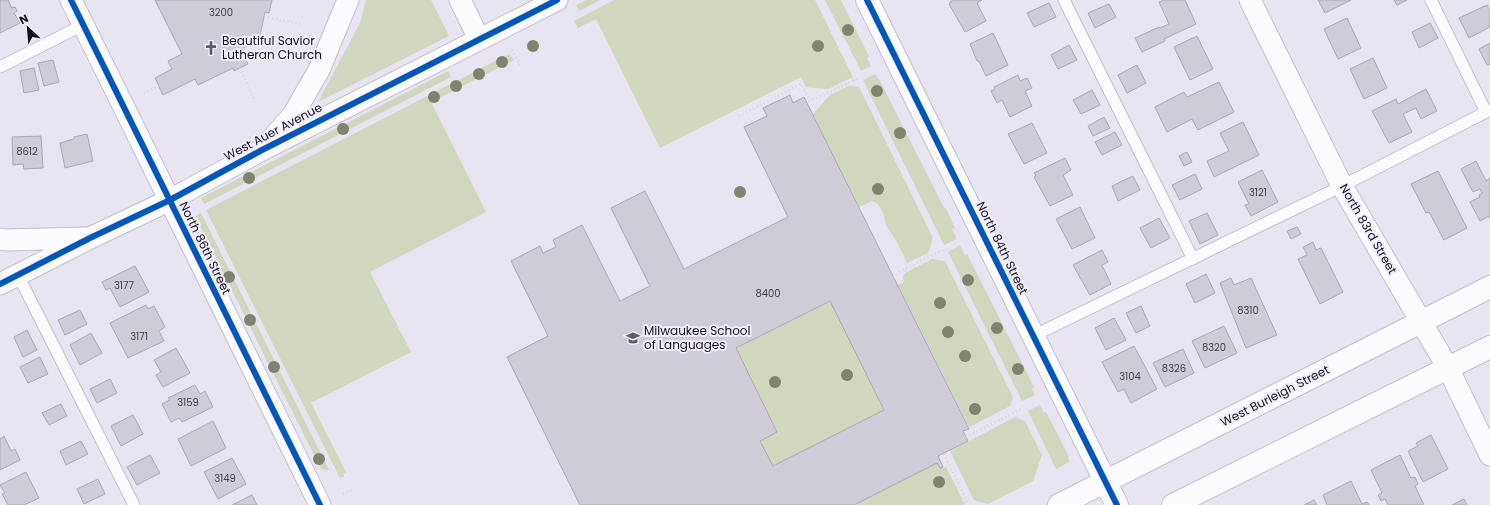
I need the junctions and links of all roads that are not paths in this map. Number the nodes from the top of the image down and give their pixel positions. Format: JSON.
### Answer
{"nodes":[{"id":1,"x":71,"y":0,"type":"edge"},
{"id":2,"x":348,"y":0,"type":"edge"},
{"id":3,"x":460,"y":0,"type":"edge"},
{"id":4,"x":557,"y":0,"type":"edge"},
{"id":5,"x":867,"y":0,"type":"edge"},
{"id":6,"x":1064,"y":0,"type":"edge"},
{"id":7,"x":1250,"y":0,"type":"edge"},
{"id":8,"x":1431,"y":0,"type":"edge"},
{"id":9,"x":83,"y":26,"type":"junction"},
{"id":10,"x":479,"y":39,"type":"junction"},
{"id":11,"x":0,"y":67,"type":"edge"},
{"id":12,"x":1488,"y":111,"type":"edge"},
{"id":13,"x":262,"y":150,"type":"junction"},
{"id":14,"x":1342,"y":186,"type":"junction"},
{"id":15,"x":170,"y":200,"type":"junction"},
{"id":16,"x":90,"y":238,"type":"junction"},
{"id":17,"x":0,"y":239,"type":"edge"},
{"id":18,"x":1193,"y":259,"type":"junction"},
{"id":19,"x":9,"y":280,"type":"edge"},
{"id":20,"x":1490,"y":287,"type":"edge"},
{"id":21,"x":1422,"y":322,"type":"junction"},
{"id":22,"x":1034,"y":336,"type":"junction"},
{"id":23,"x":1490,"y":347,"type":"edge"},
{"id":24,"x":1448,"y":368,"type":"junction"},
{"id":25,"x":1490,"y":455,"type":"edge"},
{"id":26,"x":1106,"y":482,"type":"junction"},
{"id":27,"x":134,"y":505,"type":"edge"},
{"id":28,"x":320,"y":505,"type":"edge"},
{"id":29,"x":1059,"y":505,"type":"edge"},
{"id":30,"x":1117,"y":505,"type":"edge"},
{"id":31,"x":1173,"y":505,"type":"edge"}],
"edges":[{"from":1,"to":9,"type":"street","name":"North 86th Street"},
{"from":2,"to":13,"type":"street"},
{"from":3,"to":10,"type":"street"},
{"from":4,"to":10,"type":"street","name":"West Auer Avenue"},
{"from":5,"to":22,"type":"main road","name":"North 84th Street"},
{"from":6,"to":18,"type":"lane"},
{"from":7,"to":14,"type":"street","name":"North 83rd Street"},
{"from":8,"to":12,"type":"lane"},
{"from":9,"to":11,"type":"lane"},
{"from":9,"to":15,"type":"street","name":"North 86th Street"},
{"from":10,"to":13,"type":"street","name":"West Auer Avenue"},
{"from":12,"to":14,"type":"lane"},
{"from":13,"to":15,"type":"street","name":"West Auer Avenue"},
{"from":14,"to":18,"type":"lane"},
{"from":14,"to":21,"type":"street","name":"North 83rd Street"},
{"from":15,"to":16,"type":"street","name":"West Auer Avenue"},
{"from":15,"to":28,"type":"street","name":"North 86th Street"},
{"from":16,"to":17,"type":"street"},
{"from":16,"to":19,"type":"street","name":"West Auer Avenue"},
{"from":18,"to":22,"type":"lane"},
{"from":19,"to":27,"type":"lane"},
{"from":20,"to":21,"type":"main road","name":"West Burleigh Street"},
{"from":21,"to":24,"type":"street","name":"North 83rd Street"},
{"from":21,"to":26,"type":"main road","name":"West Burleigh Street"},
{"from":22,"to":26,"type":"main road","name":"North 84th Street"},
{"from":23,"to":24,"type":"main road"},
{"from":24,"to":25,"type":"street","name":"North 83rd Street"},
{"from":24,"to":31,"type":"main road"},
{"from":26,"to":29,"type":"main road","name":"West Burleigh Street"},
{"from":26,"to":30,"type":"main road","name":"North 84th Street"}]}
